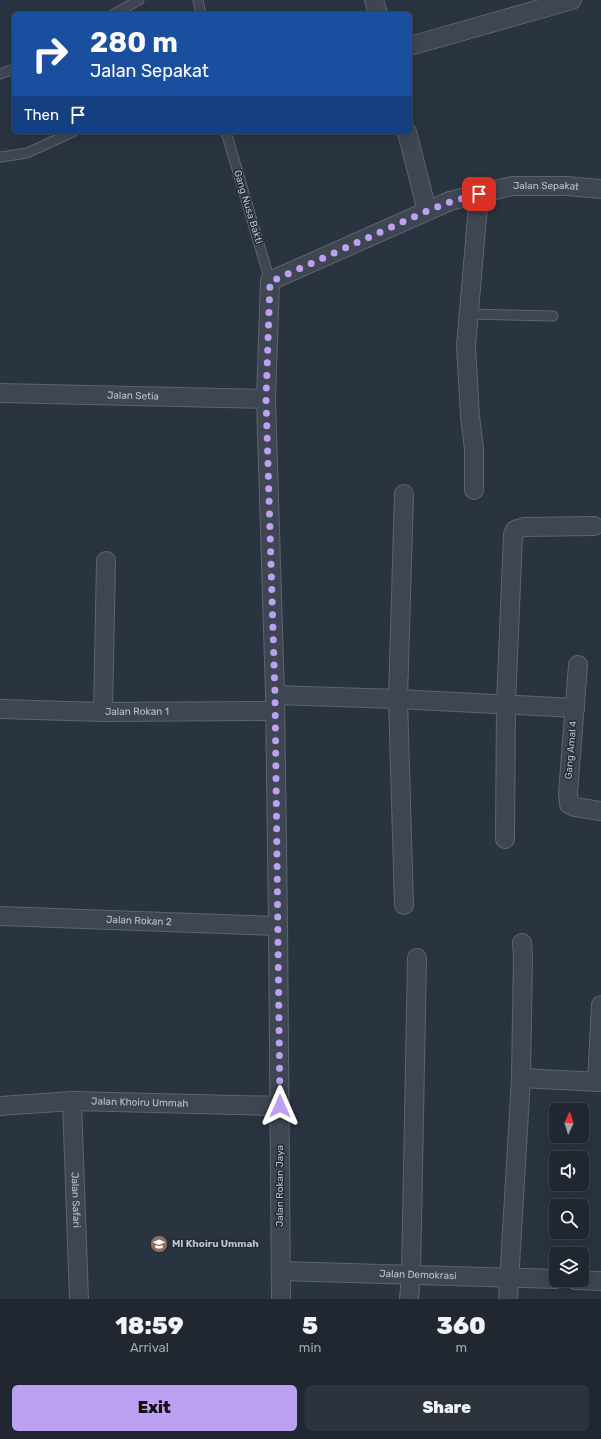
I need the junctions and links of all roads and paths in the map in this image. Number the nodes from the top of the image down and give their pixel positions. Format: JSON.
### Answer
{"nodes":[{"id":1,"x":139,"y":0,"type":"edge"},
{"id":2,"x":198,"y":0,"type":"edge"},
{"id":3,"x":374,"y":0,"type":"edge"},
{"id":4,"x":572,"y":0,"type":"edge"},
{"id":5,"x":118,"y":12,"type":"edge"},
{"id":6,"x":201,"y":12,"type":"edge"},
{"id":7,"x":377,"y":12,"type":"edge"},
{"id":8,"x":412,"y":45,"type":"edge"},
{"id":9,"x":12,"y":70,"type":"edge"},
{"id":10,"x":0,"y":74,"type":"edge"},
{"id":11,"x":69,"y":134,"type":"edge"},
{"id":12,"x":227,"y":134,"type":"edge"},
{"id":13,"x":408,"y":134,"type":"edge"},
{"id":14,"x":0,"y":156,"type":"edge"},
{"id":15,"x":601,"y":189,"type":"edge"},
{"id":16,"x":479,"y":194,"type":"junction"},
{"id":17,"x":427,"y":211,"type":"junction"},
{"id":18,"x":270,"y":282,"type":"junction"},
{"id":19,"x":469,"y":314,"type":"junction"},
{"id":20,"x":553,"y":316,"type":"dead end"},
{"id":21,"x":0,"y":393,"type":"edge"},
{"id":22,"x":266,"y":399,"type":"junction"},
{"id":23,"x":474,"y":490,"type":"dead end"},
{"id":24,"x":404,"y":494,"type":"dead end"},
{"id":25,"x":594,"y":526,"type":"dead end"},
{"id":26,"x":106,"y":561,"type":"dead end"},
{"id":27,"x":578,"y":664,"type":"dead end"},
{"id":28,"x":398,"y":699,"type":"junction"},
{"id":29,"x":275,"y":703,"type":"junction"},
{"id":30,"x":506,"y":704,"type":"junction"},
{"id":31,"x":575,"y":708,"type":"junction"},
{"id":32,"x":0,"y":709,"type":"edge"},
{"id":33,"x":103,"y":712,"type":"junction"},
{"id":34,"x":601,"y":811,"type":"edge"},
{"id":35,"x":505,"y":839,"type":"dead end"},
{"id":36,"x":404,"y":905,"type":"dead end"},
{"id":37,"x":0,"y":916,"type":"edge"},
{"id":38,"x":278,"y":926,"type":"junction"},
{"id":39,"x":522,"y":943,"type":"dead end"},
{"id":40,"x":417,"y":958,"type":"dead end"},
{"id":41,"x":601,"y":1005,"type":"edge"},
{"id":42,"x":521,"y":1078,"type":"junction"},
{"id":43,"x":599,"y":1082,"type":"edge"},
{"id":44,"x":72,"y":1101,"type":"junction"},
{"id":45,"x":0,"y":1106,"type":"edge"},
{"id":46,"x":280,"y":1106,"type":"junction"},
{"id":47,"x":281,"y":1270,"type":"junction"},
{"id":48,"x":411,"y":1274,"type":"junction"},
{"id":49,"x":509,"y":1278,"type":"junction"},
{"id":50,"x":549,"y":1279,"type":"edge"},
{"id":51,"x":589,"y":1281,"type":"edge"},
{"id":52,"x":601,"y":1281,"type":"edge"},
{"id":53,"x":80,"y":1299,"type":"edge"},
{"id":54,"x":281,"y":1299,"type":"edge"},
{"id":55,"x":409,"y":1299,"type":"edge"},
{"id":56,"x":508,"y":1299,"type":"edge"}],
"edges":[{"from":1,"to":5,"type":"lane"},
{"from":2,"to":6,"type":"lane"},
{"from":3,"to":7,"type":"street"},
{"from":4,"to":8,"type":"street"},
{"from":9,"to":10,"type":"lane"},
{"from":11,"to":14,"type":"lane"},
{"from":12,"to":18,"type":"lane","name":"Gang Nusa Bakti"},
{"from":13,"to":17,"type":"street"},
{"from":15,"to":16,"type":"street","name":"Jalan Sepakat"},
{"from":16,"to":17,"type":"street","name":"Jalan Sepakat"},
{"from":16,"to":19,"type":"street"},
{"from":17,"to":18,"type":"street","name":"Jalan Sepakat"},
{"from":18,"to":22,"type":"street","name":"Jalan Rokan Jaya"},
{"from":19,"to":20,"type":"lane"},
{"from":19,"to":23,"type":"street"},
{"from":21,"to":22,"type":"street","name":"Jalan Setia"},
{"from":22,"to":29,"type":"street","name":"Jalan Rokan Jaya"},
{"from":24,"to":28,"type":"street"},
{"from":25,"to":30,"type":"street"},
{"from":26,"to":33,"type":"street"},
{"from":27,"to":31,"type":"street","name":"Gang Amal 4"},
{"from":28,"to":29,"type":"street","name":"Jalan Rokan 1"},
{"from":28,"to":30,"type":"street","name":"Jalan Rokan 1"},
{"from":28,"to":36,"type":"street"},
{"from":29,"to":33,"type":"street","name":"Jalan Rokan 1"},
{"from":29,"to":38,"type":"street","name":"Jalan Rokan Jaya"},
{"from":30,"to":31,"type":"street","name":"Jalan Rokan 1"},
{"from":30,"to":35,"type":"street"},
{"from":31,"to":34,"type":"street","name":"Gang Amal 4"},
{"from":32,"to":33,"type":"street","name":"Jalan Rokan 1"},
{"from":37,"to":38,"type":"street","name":"Jalan Rokan 2"},
{"from":38,"to":46,"type":"street","name":"Jalan Rokan Jaya"},
{"from":39,"to":42,"type":"street"},
{"from":40,"to":48,"type":"street"},
{"from":41,"to":43,"type":"street"},
{"from":42,"to":43,"type":"street"},
{"from":42,"to":49,"type":"street"},
{"from":44,"to":45,"type":"street","name":"Jalan Khoiru Ummah"},
{"from":44,"to":46,"type":"street","name":"Jalan Khoiru Ummah"},
{"from":44,"to":53,"type":"street","name":"Jalan Safari"},
{"from":46,"to":47,"type":"street","name":"Jalan Rokan Jaya"},
{"from":47,"to":48,"type":"street","name":"Jalan Demokrasi"},
{"from":47,"to":54,"type":"street","name":"Jalan Rokan Jaya"},
{"from":48,"to":49,"type":"street","name":"Jalan Demokrasi"},
{"from":48,"to":55,"type":"street"},
{"from":49,"to":50,"type":"street","name":"Jalan Demokrasi"},
{"from":49,"to":56,"type":"street"},
{"from":51,"to":52,"type":"street"}]}
